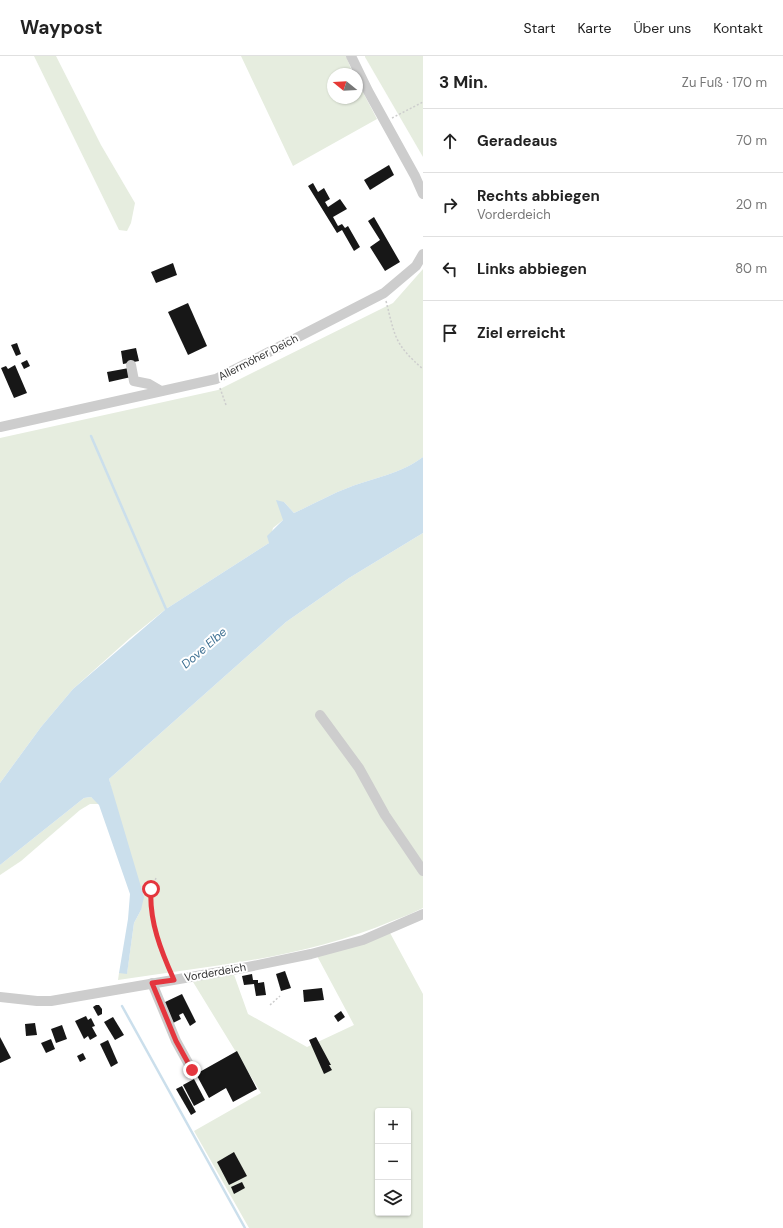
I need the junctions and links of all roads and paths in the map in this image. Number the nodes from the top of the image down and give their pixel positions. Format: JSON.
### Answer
{"nodes":[{"id":1,"x":351,"y":56,"type":"edge"},
{"id":2,"x":423,"y":102,"type":"edge"},
{"id":3,"x":385,"y":122,"type":"junction"},
{"id":4,"x":423,"y":194,"type":"edge"},
{"id":5,"x":423,"y":254,"type":"edge"},
{"id":6,"x":384,"y":293,"type":"junction"},
{"id":7,"x":131,"y":365,"type":"dead end"},
{"id":8,"x":423,"y":369,"type":"edge"},
{"id":9,"x":216,"y":379,"type":"junction"},
{"id":10,"x":161,"y":391,"type":"junction"},
{"id":11,"x":226,"y":405,"type":"dead end"},
{"id":12,"x":0,"y":427,"type":"edge"},
{"id":13,"x":320,"y":714,"type":"dead end"},
{"id":14,"x":423,"y":871,"type":"edge"},
{"id":15,"x":156,"y":878,"type":"dead end"},
{"id":16,"x":423,"y":914,"type":"edge"},
{"id":17,"x":174,"y":980,"type":"junction"},
{"id":18,"x":152,"y":983,"type":"junction"},
{"id":19,"x":280,"y":996,"type":"dead end"},
{"id":20,"x":0,"y":997,"type":"edge"},
{"id":21,"x":270,"y":1005,"type":"dead end"},
{"id":22,"x":192,"y":1070,"type":"dead end"}],
"edges":[{"from":1,"to":3,"type":"street"},
{"from":2,"to":3,"type":"path"},
{"from":3,"to":4,"type":"street"},
{"from":5,"to":6,"type":"street","name":"Allermöher Deich"},
{"from":6,"to":8,"type":"path"},
{"from":6,"to":9,"type":"street","name":"Allermöher Deich"},
{"from":7,"to":10,"type":"street"},
{"from":9,"to":10,"type":"street","name":"Allermöher Deich"},
{"from":9,"to":11,"type":"path"},
{"from":10,"to":12,"type":"street","name":"Allermöher Deich"},
{"from":13,"to":14,"type":"street"},
{"from":15,"to":17,"type":"path"},
{"from":16,"to":17,"type":"street","name":"Vorderdeich"},
{"from":17,"to":18,"type":"street","name":"Vorderdeich"},
{"from":18,"to":20,"type":"street","name":"Vorderdeich"},
{"from":18,"to":22,"type":"street"},
{"from":19,"to":21,"type":"path"}]}
